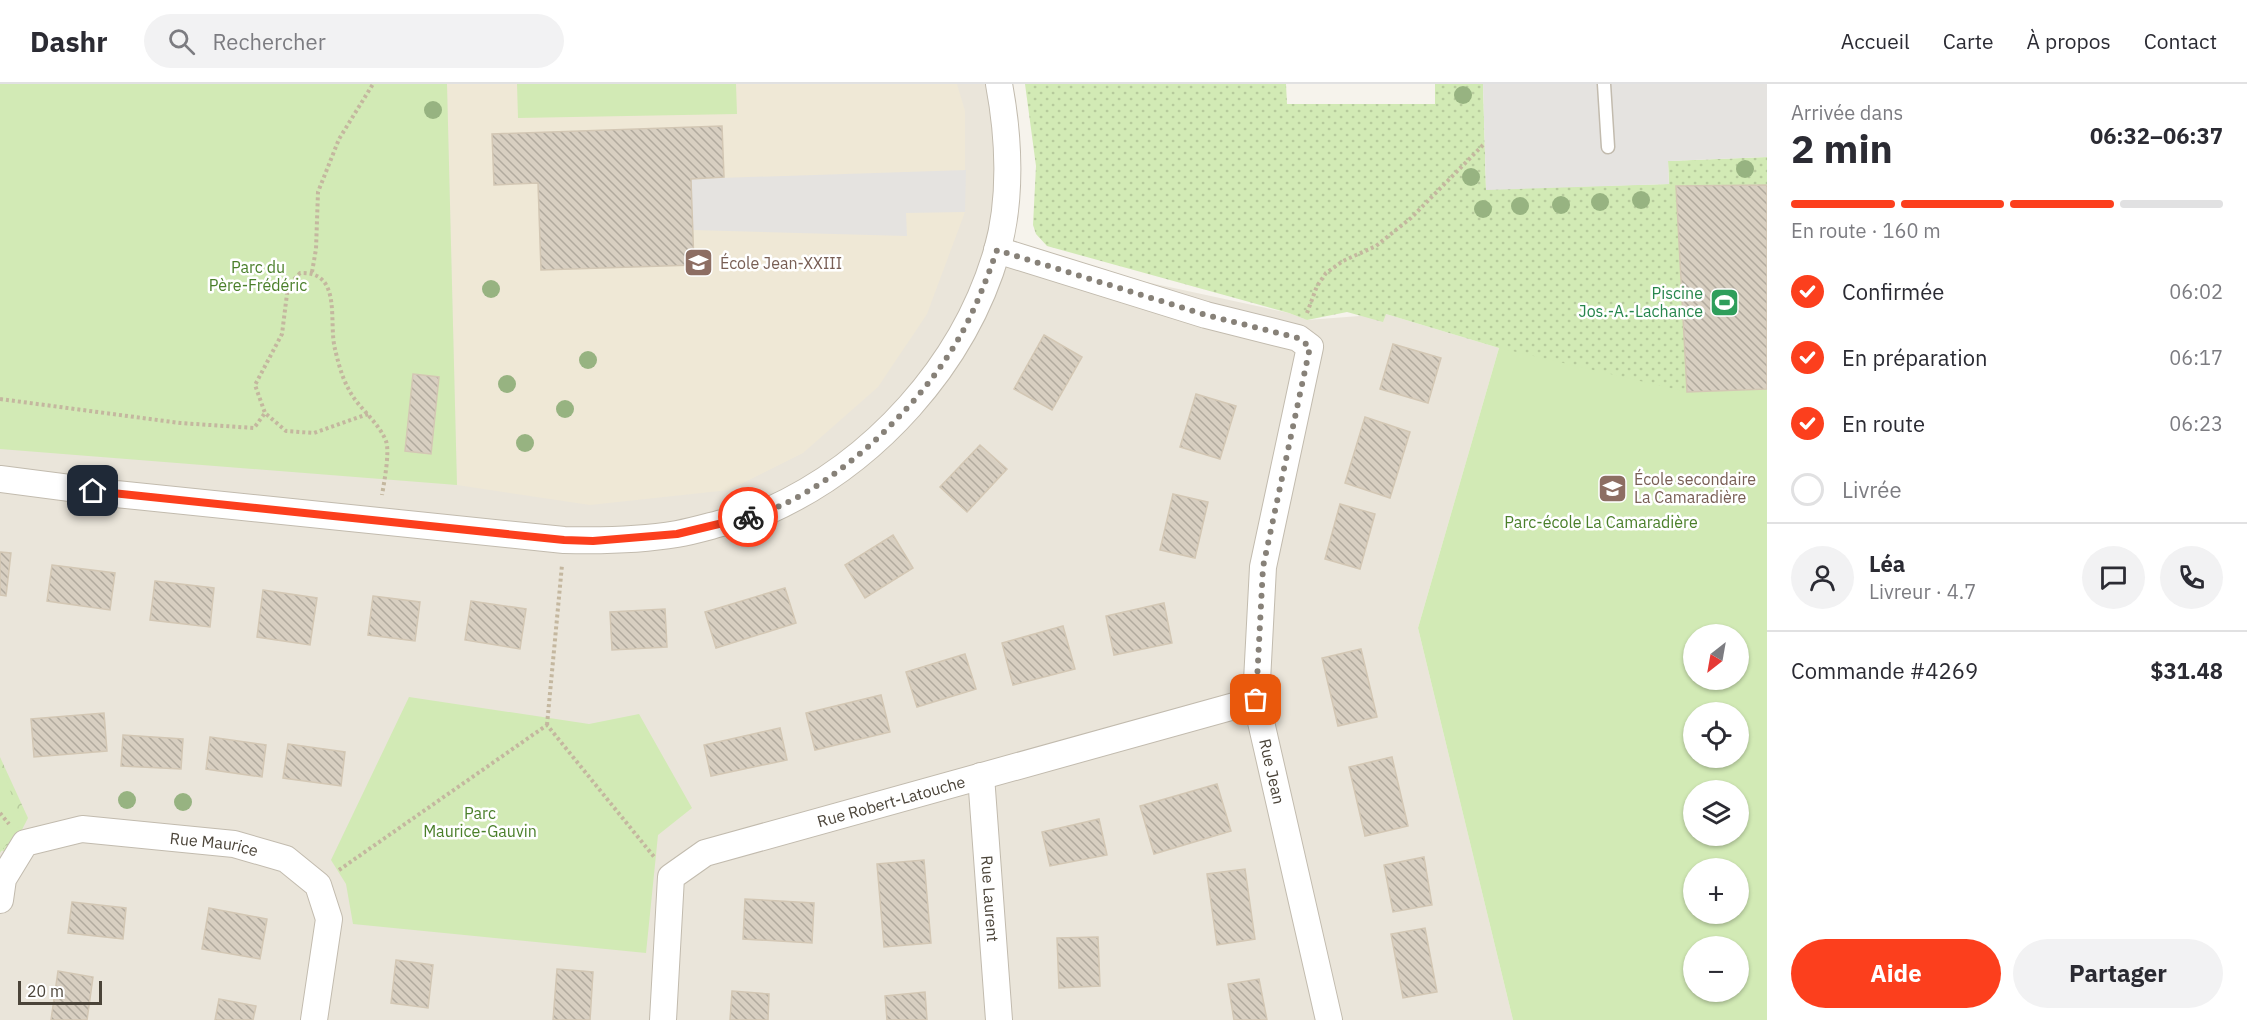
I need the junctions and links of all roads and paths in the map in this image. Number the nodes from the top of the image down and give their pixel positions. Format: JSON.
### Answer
{"nodes":[{"id":1,"x":374,"y":84,"type":"edge"},
{"id":2,"x":999,"y":84,"type":"edge"},
{"id":3,"x":1604,"y":84,"type":"edge"},
{"id":4,"x":1485,"y":142,"type":"dead end"},
{"id":5,"x":1608,"y":147,"type":"dead end"},
{"id":6,"x":997,"y":250,"type":"junction"},
{"id":7,"x":312,"y":272,"type":"junction"},
{"id":8,"x":1298,"y":338,"type":"junction"},
{"id":9,"x":0,"y":399,"type":"edge"},
{"id":10,"x":265,"y":413,"type":"junction"},
{"id":11,"x":368,"y":414,"type":"junction"},
{"id":12,"x":0,"y":479,"type":"edge"},
{"id":13,"x":379,"y":520,"type":"junction"},
{"id":14,"x":564,"y":540,"type":"junction"},
{"id":15,"x":1256,"y":700,"type":"junction"},
{"id":16,"x":547,"y":725,"type":"junction"},
{"id":17,"x":981,"y":776,"type":"junction"},
{"id":18,"x":671,"y":877,"type":"junction"},
{"id":19,"x":318,"y":885,"type":"junction"},
{"id":20,"x":0,"y":900,"type":"edge"},
{"id":21,"x":314,"y":1020,"type":"edge"},
{"id":22,"x":663,"y":1020,"type":"edge"},
{"id":23,"x":999,"y":1020,"type":"edge"},
{"id":24,"x":1329,"y":1020,"type":"edge"}],
"edges":[{"from":1,"to":7,"type":"path"},
{"from":2,"to":6,"type":"street"},
{"from":3,"to":5,"type":"lane"},
{"from":4,"to":8,"type":"path"},
{"from":6,"to":8,"type":"street"},
{"from":6,"to":14,"type":"street"},
{"from":7,"to":10,"type":"path"},
{"from":7,"to":11,"type":"path"},
{"from":8,"to":15,"type":"street","name":"Rue Jean"},
{"from":9,"to":10,"type":"path"},
{"from":10,"to":11,"type":"path"},
{"from":11,"to":13,"type":"path"},
{"from":12,"to":13,"type":"street"},
{"from":13,"to":14,"type":"street"},
{"from":14,"to":16,"type":"path"},
{"from":15,"to":17,"type":"street","name":"Rue Robert-Latouche"},
{"from":15,"to":24,"type":"street","name":"Rue Jean"},
{"from":16,"to":18,"type":"path"},
{"from":16,"to":19,"type":"path"},
{"from":17,"to":18,"type":"street","name":"Rue Robert-Latouche"},
{"from":17,"to":23,"type":"street","name":"Rue Laurent"},
{"from":18,"to":22,"type":"street"},
{"from":19,"to":20,"type":"street","name":"Rue Maurice"},
{"from":19,"to":21,"type":"street"}]}
